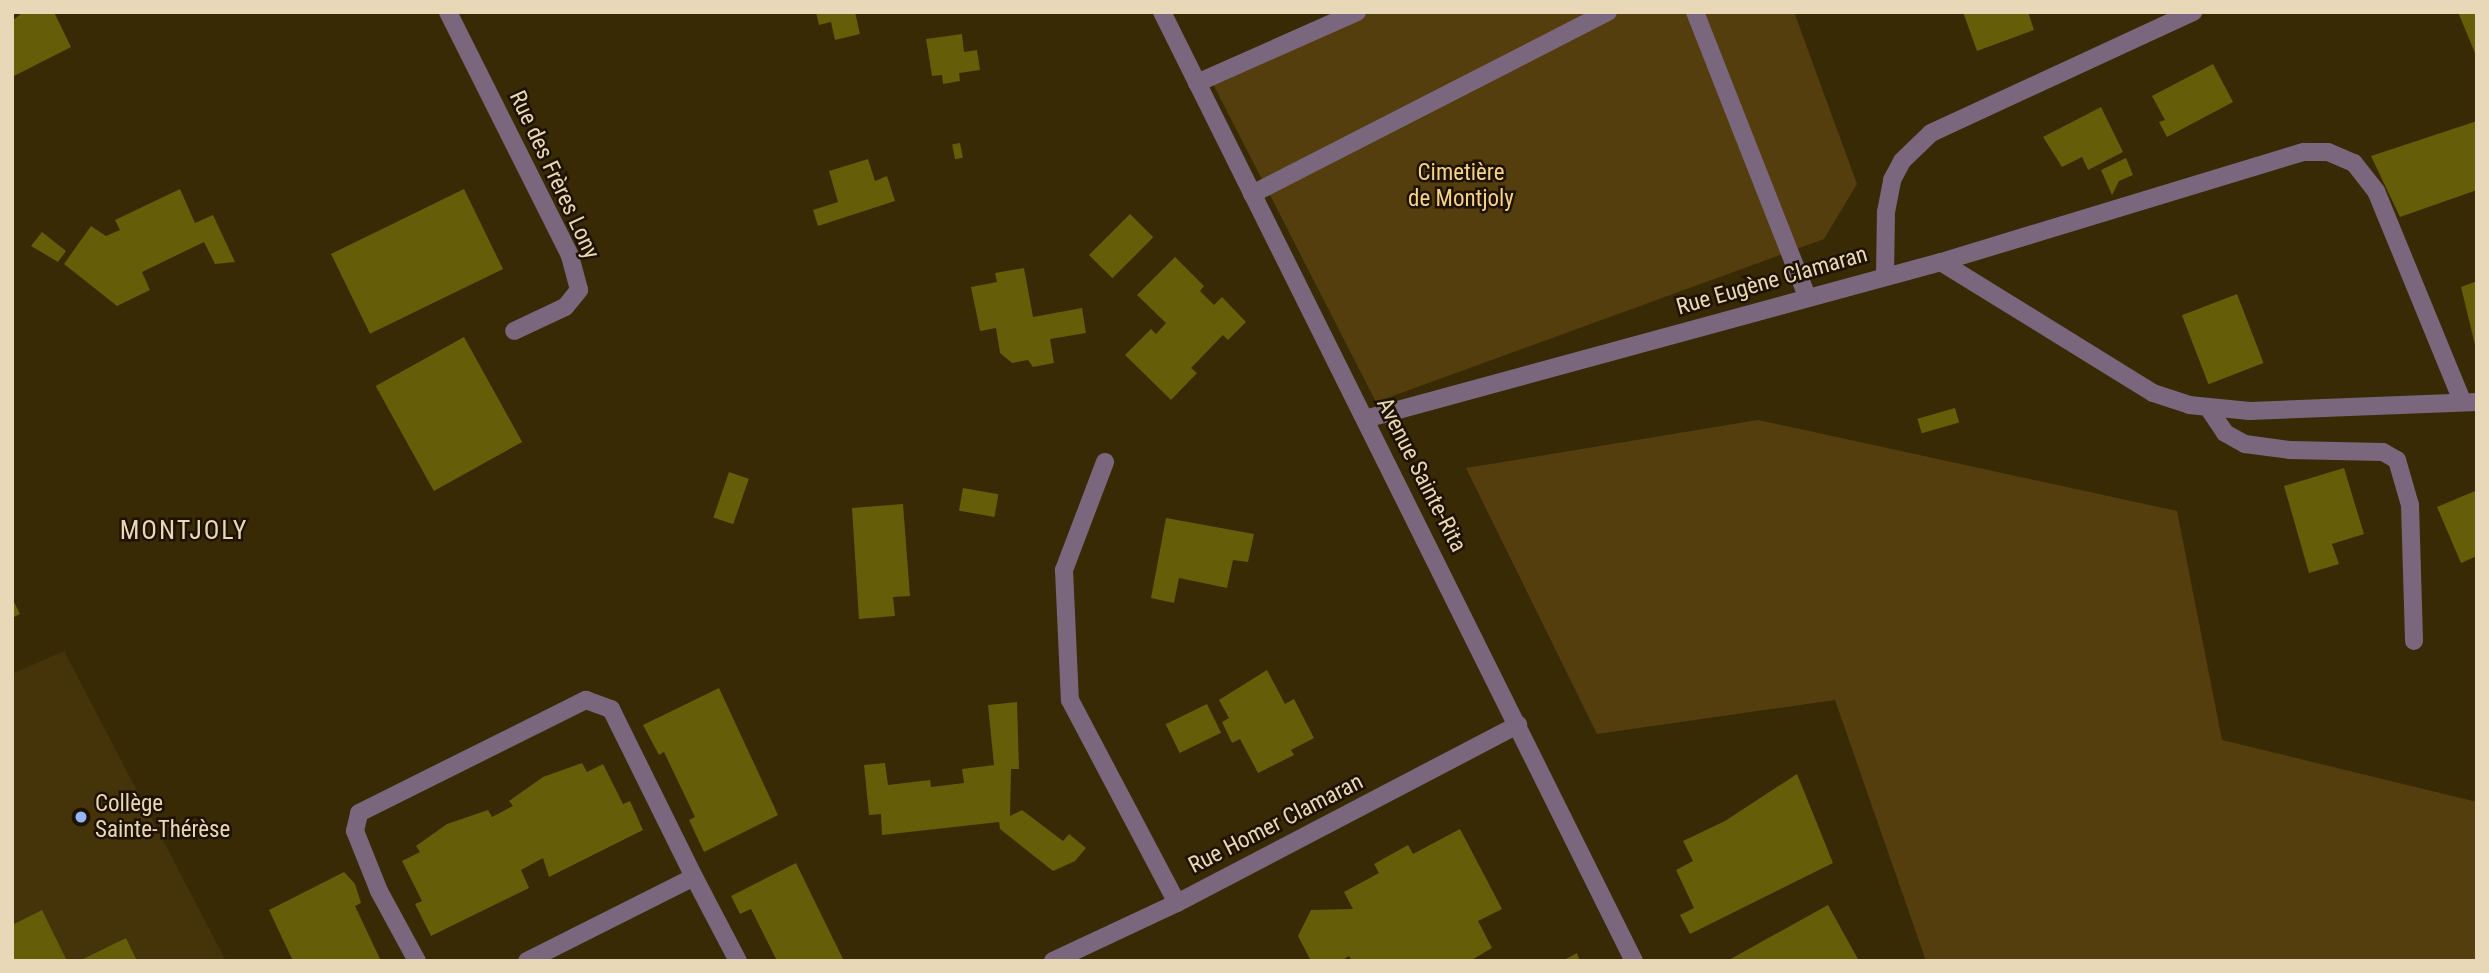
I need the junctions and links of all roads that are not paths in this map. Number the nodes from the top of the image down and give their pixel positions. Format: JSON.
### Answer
{"nodes":[{"id":1,"x":448,"y":12,"type":"edge"},
{"id":2,"x":1162,"y":12,"type":"edge"},
{"id":3,"x":1357,"y":12,"type":"edge"},
{"id":4,"x":1608,"y":12,"type":"edge"},
{"id":5,"x":1695,"y":12,"type":"edge"},
{"id":6,"x":2193,"y":12,"type":"edge"},
{"id":7,"x":1197,"y":83,"type":"junction"},
{"id":8,"x":1252,"y":194,"type":"junction"},
{"id":9,"x":1941,"y":261,"type":"junction"},
{"id":10,"x":1885,"y":275,"type":"junction"},
{"id":11,"x":1807,"y":297,"type":"junction"},
{"id":12,"x":514,"y":331,"type":"dead end"},
{"id":13,"x":2470,"y":401,"type":"edge"},
{"id":14,"x":2209,"y":409,"type":"junction"},
{"id":15,"x":1365,"y":419,"type":"junction"},
{"id":16,"x":1105,"y":462,"type":"dead end"},
{"id":17,"x":2414,"y":640,"type":"dead end"},
{"id":18,"x":1518,"y":726,"type":"junction"},
{"id":19,"x":694,"y":877,"type":"junction"},
{"id":20,"x":1177,"y":903,"type":"junction"},
{"id":21,"x":417,"y":961,"type":"edge"},
{"id":22,"x":527,"y":961,"type":"edge"},
{"id":23,"x":738,"y":961,"type":"edge"},
{"id":24,"x":1053,"y":961,"type":"edge"},
{"id":25,"x":1634,"y":961,"type":"edge"}],
"edges":[{"from":1,"to":12,"type":"street","name":"Rue des Frères Lony"},
{"from":2,"to":7,"type":"street","name":"Avenue Sainte-Rita"},
{"from":3,"to":7,"type":"street"},
{"from":4,"to":8,"type":"street"},
{"from":5,"to":11,"type":"street"},
{"from":6,"to":10,"type":"street","name":"Rue Eugène Clamaran"},
{"from":7,"to":8,"type":"street","name":"Avenue Sainte-Rita"},
{"from":8,"to":15,"type":"street","name":"Avenue Sainte-Rita"},
{"from":9,"to":10,"type":"street"},
{"from":9,"to":13,"type":"street"},
{"from":9,"to":14,"type":"street"},
{"from":10,"to":11,"type":"street","name":"Rue Eugène Clamaran"},
{"from":11,"to":15,"type":"street","name":"Rue Eugène Clamaran"},
{"from":13,"to":14,"type":"street"},
{"from":14,"to":17,"type":"street"},
{"from":15,"to":18,"type":"street","name":"Avenue Sainte-Rita"},
{"from":16,"to":20,"type":"street"},
{"from":18,"to":20,"type":"street","name":"Rue Homer Clamaran"},
{"from":18,"to":25,"type":"street","name":"Avenue Sainte-Rita"},
{"from":19,"to":21,"type":"street"},
{"from":19,"to":22,"type":"street"},
{"from":19,"to":23,"type":"street"},
{"from":20,"to":24,"type":"street","name":"Rue Homer Clamaran"}]}
